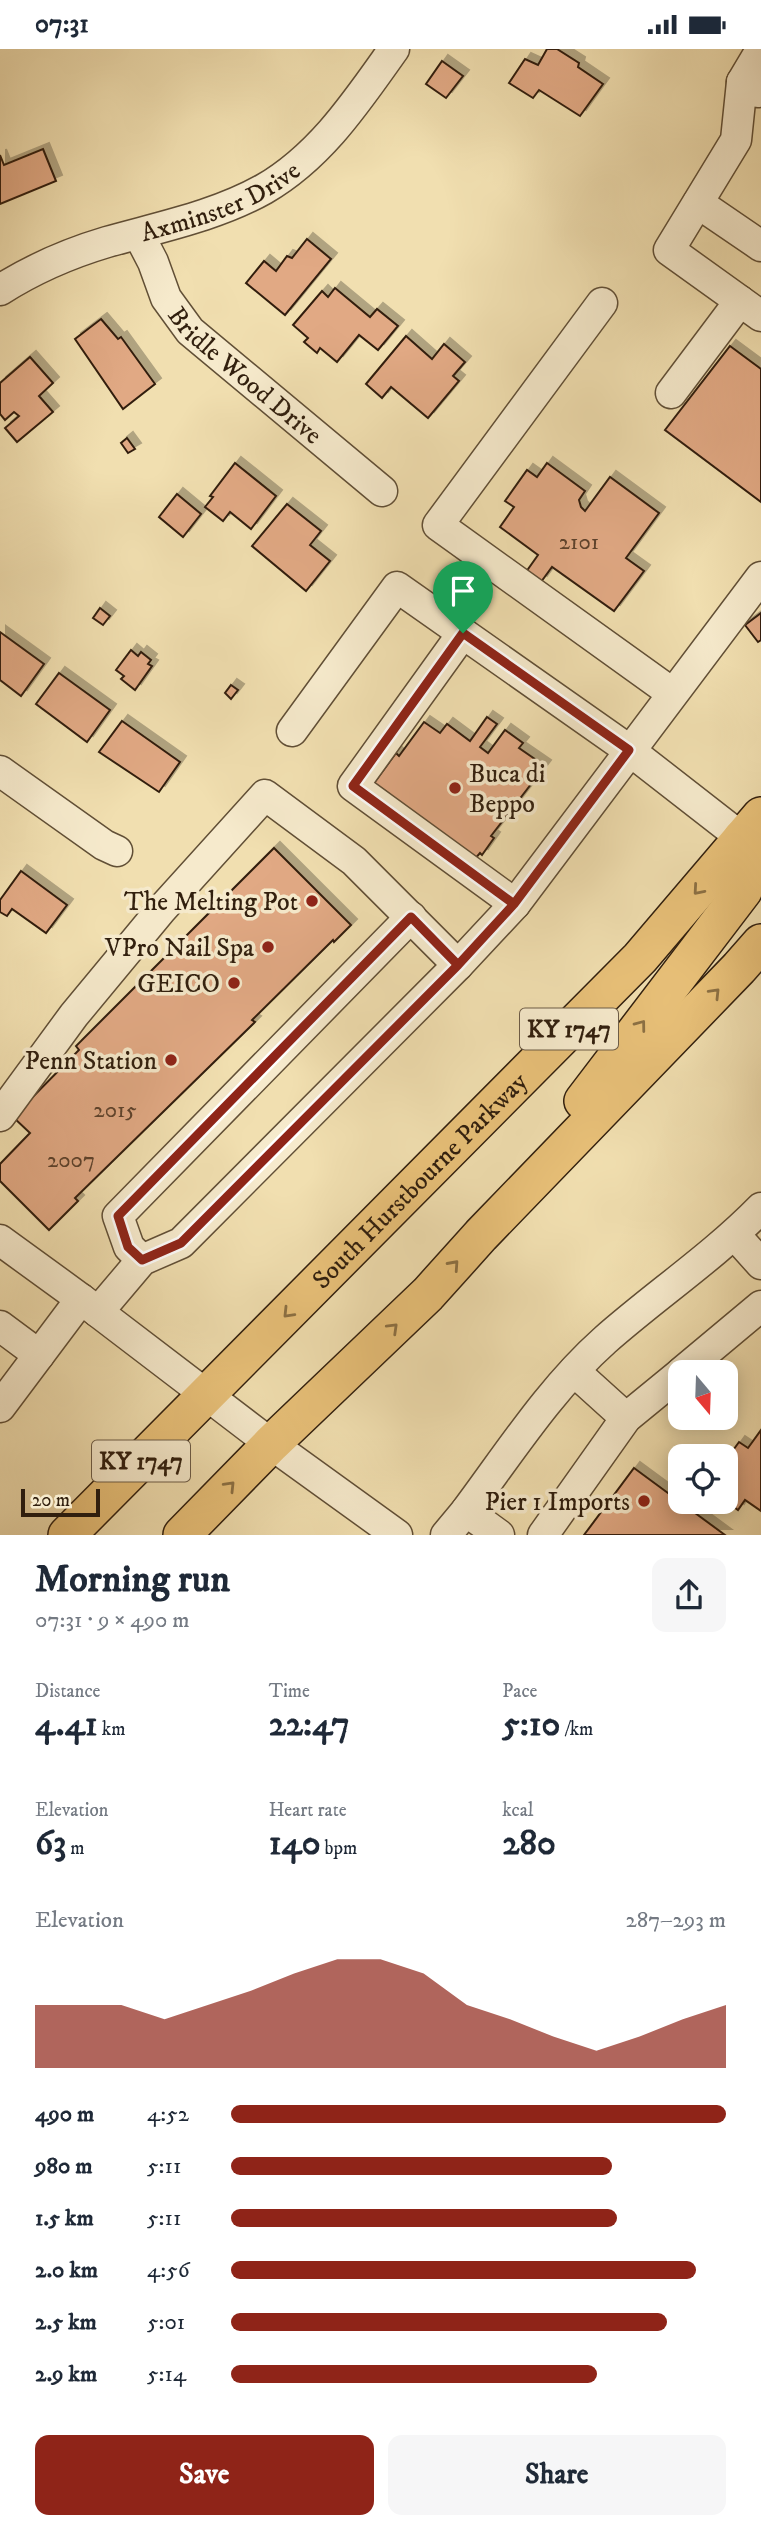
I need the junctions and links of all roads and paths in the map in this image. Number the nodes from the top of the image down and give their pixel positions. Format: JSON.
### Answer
{"nodes":[{"id":1,"x":394,"y":49,"type":"edge"},
{"id":2,"x":761,"y":50,"type":"edge"},
{"id":3,"x":751,"y":88,"type":"edge"},
{"id":4,"x":698,"y":203,"type":"junction"},
{"id":5,"x":139,"y":235,"type":"junction"},
{"id":6,"x":761,"y":246,"type":"edge"},
{"id":7,"x":0,"y":290,"type":"edge"},
{"id":8,"x":602,"y":303,"type":"dead end"},
{"id":9,"x":750,"y":308,"type":"edge"},
{"id":10,"x":671,"y":393,"type":"dead end"},
{"id":11,"x":382,"y":491,"type":"dead end"},
{"id":12,"x":761,"y":577,"type":"edge"},
{"id":13,"x":463,"y":633,"type":"junction"},
{"id":14,"x":673,"y":693,"type":"junction"},
{"id":15,"x":292,"y":731,"type":"dead end"},
{"id":16,"x":629,"y":750,"type":"junction"},
{"id":17,"x":0,"y":771,"type":"edge"},
{"id":18,"x":752,"y":827,"type":"edge"},
{"id":19,"x":117,"y":851,"type":"dead end"},
{"id":20,"x":514,"y":904,"type":"junction"},
{"id":21,"x":411,"y":917,"type":"junction"},
{"id":22,"x":761,"y":943,"type":"edge"},
{"id":23,"x":458,"y":965,"type":"junction"},
{"id":24,"x":0,"y":1116,"type":"edge"},
{"id":25,"x":761,"y":1208,"type":"edge"},
{"id":26,"x":481,"y":1235,"type":"junction"},
{"id":27,"x":735,"y":1235,"type":"junction"},
{"id":28,"x":0,"y":1240,"type":"edge"},
{"id":29,"x":142,"y":1260,"type":"junction"},
{"id":30,"x":761,"y":1264,"type":"edge"},
{"id":31,"x":89,"y":1305,"type":"junction"},
{"id":32,"x":761,"y":1306,"type":"edge"},
{"id":33,"x":0,"y":1326,"type":"edge"},
{"id":34,"x":39,"y":1355,"type":"junction"},
{"id":35,"x":696,"y":1360,"type":"edge"},
{"id":36,"x":574,"y":1371,"type":"junction"},
{"id":37,"x":668,"y":1383,"type":"edge"},
{"id":38,"x":207,"y":1396,"type":"junction"},
{"id":39,"x":0,"y":1407,"type":"edge"},
{"id":40,"x":626,"y":1418,"type":"junction"},
{"id":41,"x":271,"y":1444,"type":"junction"},
{"id":42,"x":466,"y":1511,"type":"junction"},
{"id":43,"x":67,"y":1535,"type":"edge"},
{"id":44,"x":182,"y":1535,"type":"edge"},
{"id":45,"x":397,"y":1535,"type":"edge"},
{"id":46,"x":446,"y":1535,"type":"edge"},
{"id":47,"x":499,"y":1535,"type":"edge"},
{"id":48,"x":543,"y":1535,"type":"edge"}],
"edges":[{"from":1,"to":5,"type":"street","name":"Axminster Drive"},
{"from":2,"to":3,"type":"street"},
{"from":3,"to":4,"type":"street"},
{"from":4,"to":6,"type":"street"},
{"from":4,"to":9,"type":"street"},
{"from":5,"to":7,"type":"street","name":"Axminster Drive"},
{"from":5,"to":11,"type":"street","name":"Bridle Wood Drive"},
{"from":8,"to":14,"type":"street"},
{"from":9,"to":10,"type":"street"},
{"from":12,"to":14,"type":"street"},
{"from":13,"to":15,"type":"street"},
{"from":13,"to":16,"type":"street"},
{"from":13,"to":20,"type":"street"},
{"from":14,"to":16,"type":"street"},
{"from":16,"to":18,"type":"street"},
{"from":16,"to":20,"type":"street"},
{"from":17,"to":19,"type":"street"},
{"from":26,"to":18,"type":"main road","one_way":true},
{"from":18,"to":38,"type":"main road","name":"South Hurstbourne Parkway","number":"KY 1747","one_way":true},
{"from":20,"to":23,"type":"street"},
{"from":21,"to":23,"type":"street"},
{"from":21,"to":24,"type":"street"},
{"from":21,"to":29,"type":"street"},
{"from":26,"to":22,"type":"main road","number":"KY 1747","one_way":true},
{"from":23,"to":29,"type":"street"},
{"from":25,"to":27,"type":"street"},
{"from":41,"to":26,"type":"main road","number":"KY 1747","one_way":true},
{"from":27,"to":30,"type":"street"},
{"from":27,"to":36,"type":"street"},
{"from":28,"to":31,"type":"street"},
{"from":29,"to":31,"type":"street"},
{"from":31,"to":34,"type":"street"},
{"from":31,"to":38,"type":"street"},
{"from":32,"to":35,"type":"street"},
{"from":33,"to":34,"type":"street"},
{"from":34,"to":39,"type":"street"},
{"from":36,"to":40,"type":"street"},
{"from":36,"to":42,"type":"street"},
{"from":37,"to":40,"type":"street"},
{"from":38,"to":41,"type":"street"},
{"from":38,"to":43,"type":"main road","name":"South Hurstbourne Parkway","number":"KY 1747"},
{"from":40,"to":48,"type":"street"},
{"from":44,"to":41,"type":"main road","number":"KY 1747","one_way":true},
{"from":41,"to":45,"type":"street"},
{"from":42,"to":46,"type":"street"},
{"from":42,"to":47,"type":"street"}]}
